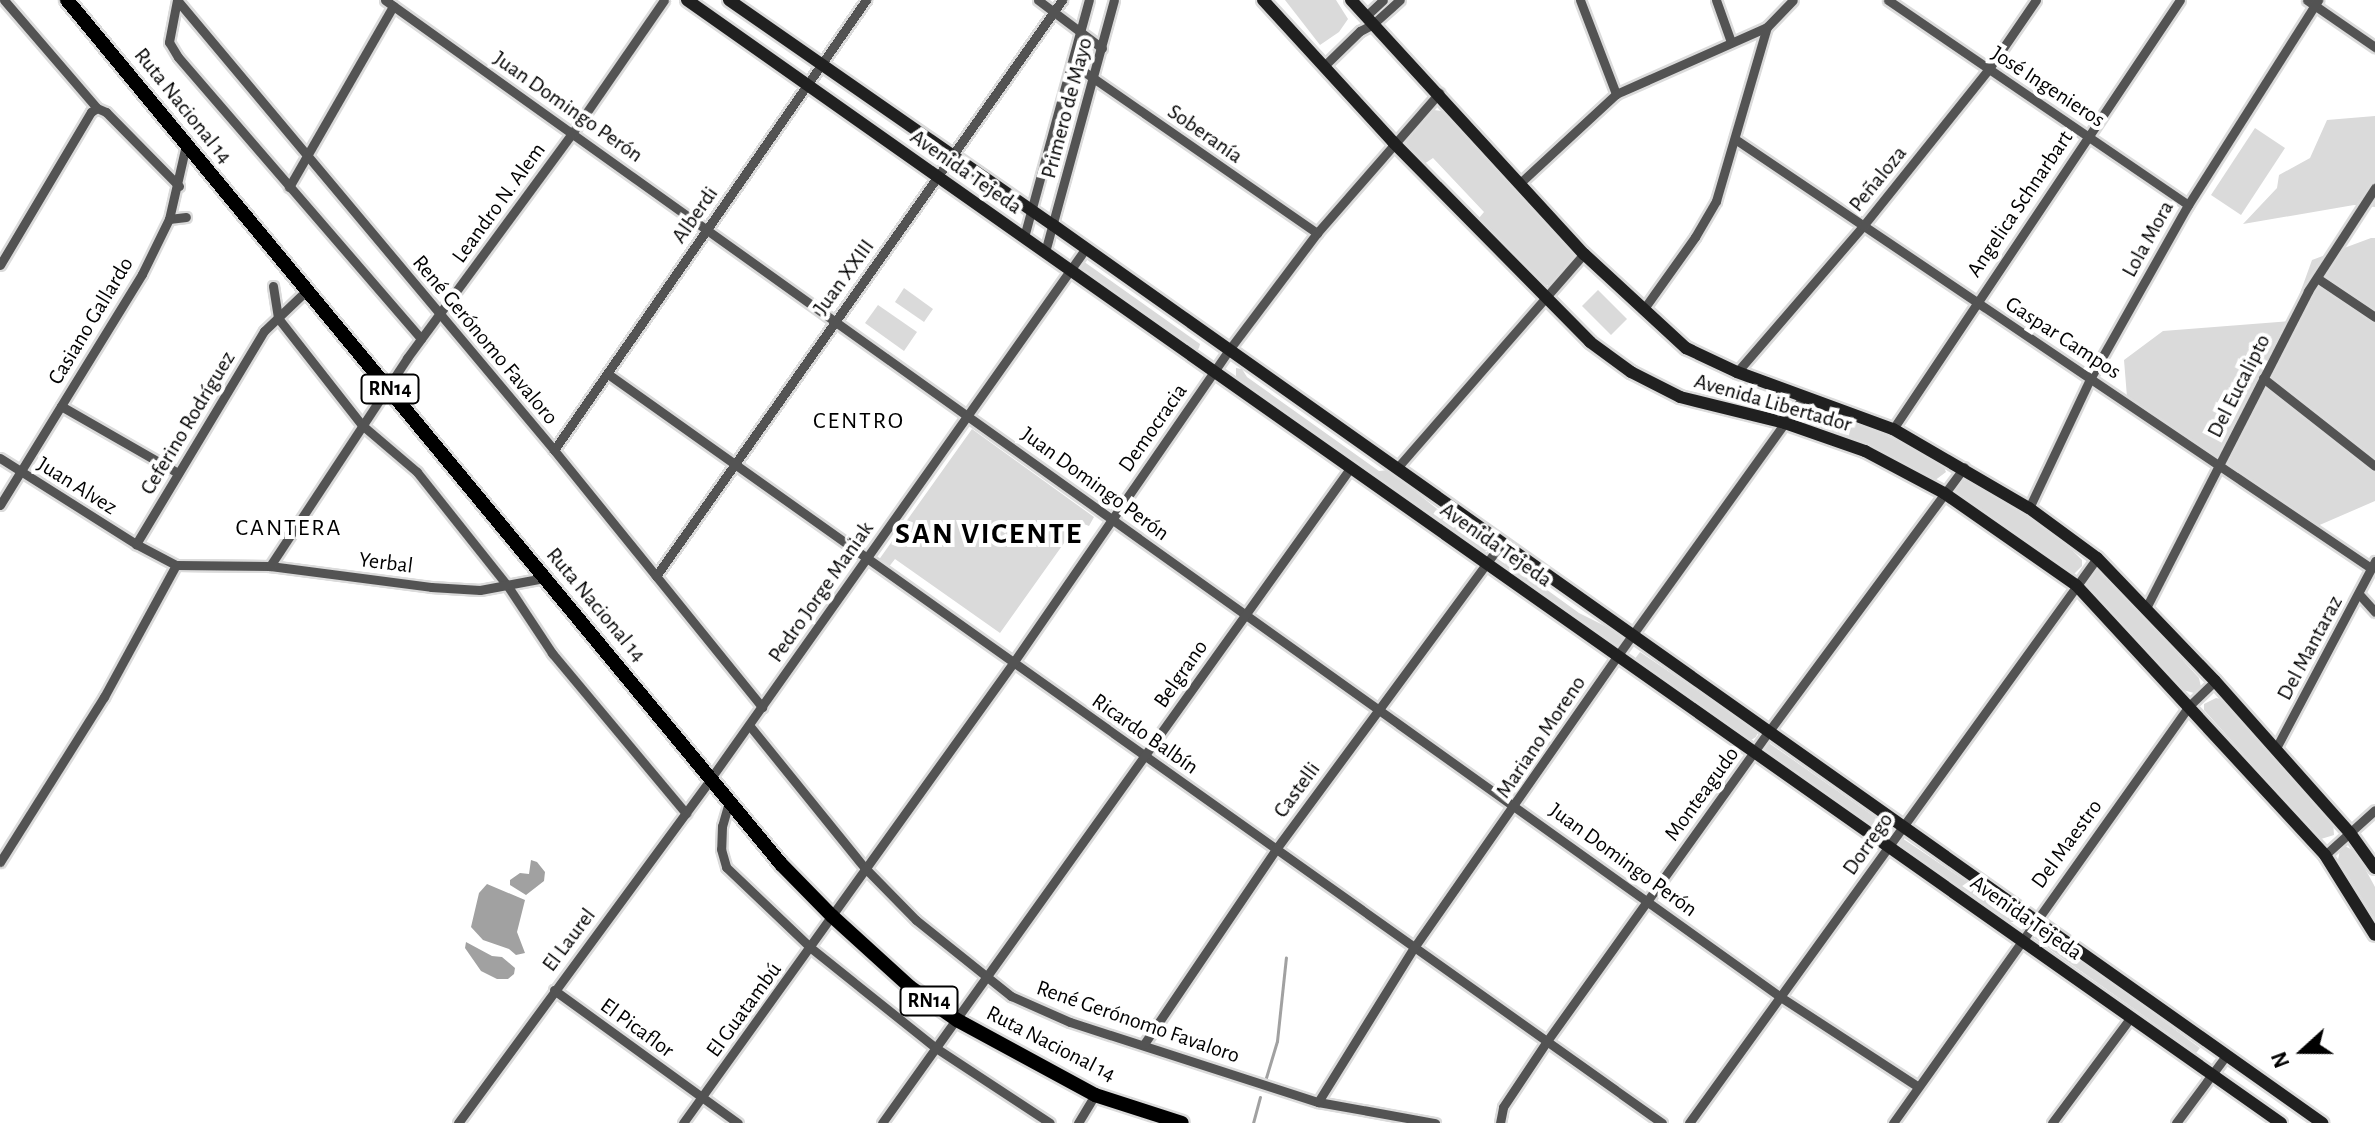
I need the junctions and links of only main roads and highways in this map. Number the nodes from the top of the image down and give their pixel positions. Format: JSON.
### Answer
{"nodes":[{"id":1,"x":67,"y":0,"type":"edge"},
{"id":2,"x":687,"y":0,"type":"edge"},
{"id":3,"x":729,"y":0,"type":"edge"},
{"id":4,"x":1263,"y":0,"type":"edge"},
{"id":5,"x":1351,"y":0,"type":"edge"},
{"id":6,"x":2375,"y":868,"type":"edge"},
{"id":7,"x":2375,"y":935,"type":"edge"},
{"id":8,"x":1182,"y":1123,"type":"edge"},
{"id":9,"x":2281,"y":1123,"type":"edge"},
{"id":10,"x":2322,"y":1123,"type":"edge"}],
"edges":[{"from":1,"to":8,"type":"highway","name":"Ruta Nacional 14","number":"RN14"},
{"from":2,"to":9,"type":"main road","name":"Avenida Tejeda"},
{"from":3,"to":10,"type":"main road","name":"Avenida Tejeda"},
{"from":4,"to":7,"type":"main road","name":"Avenida Libertador"},
{"from":5,"to":6,"type":"main road","name":"Avenida Libertador"}]}
